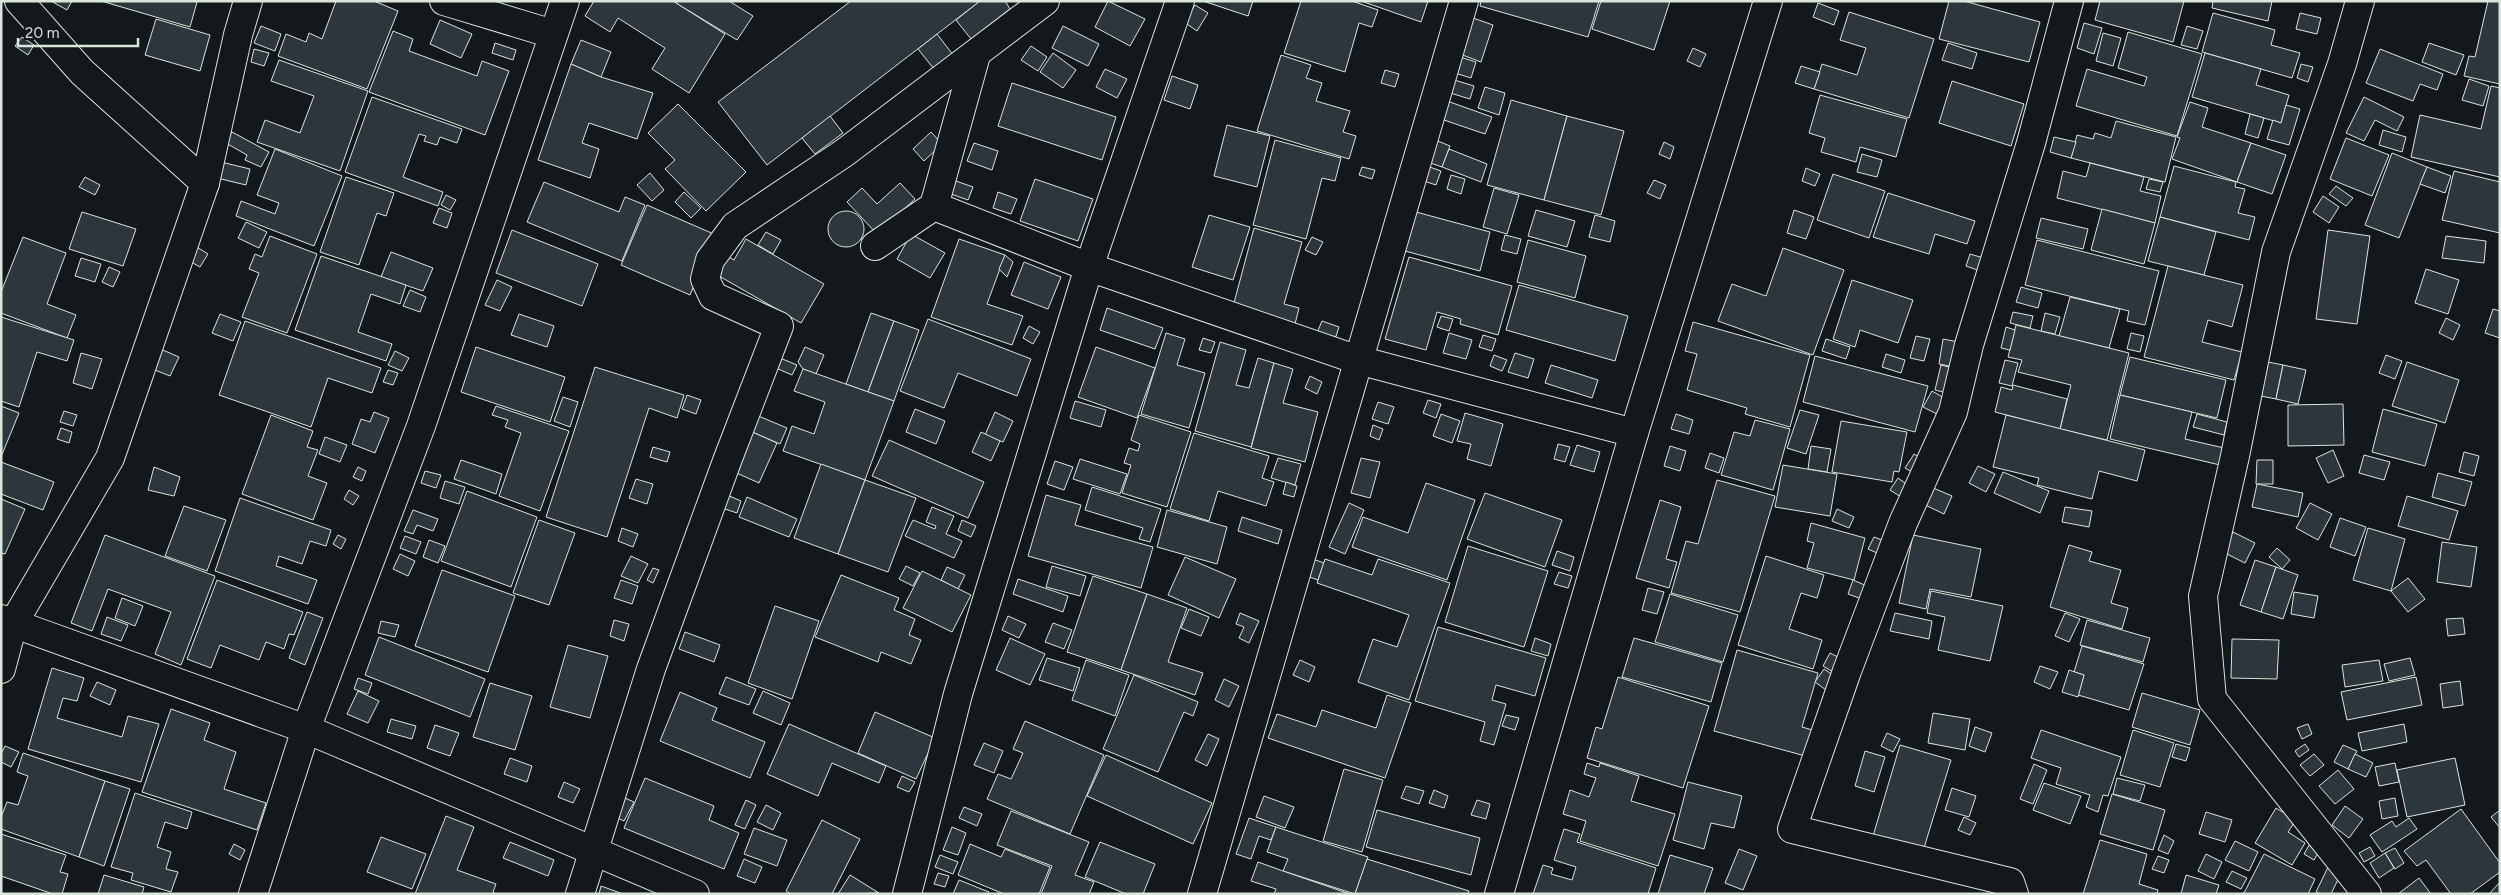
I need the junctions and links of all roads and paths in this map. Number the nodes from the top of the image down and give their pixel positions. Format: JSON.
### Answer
{"nodes":[{"id":1,"x":19,"y":1,"type":"edge"},
{"id":2,"x":248,"y":1,"type":"edge"},
{"id":3,"x":444,"y":1,"type":"edge"},
{"id":4,"x":565,"y":1,"type":"edge"},
{"id":5,"x":1045,"y":1,"type":"edge"},
{"id":6,"x":1180,"y":1,"type":"edge"},
{"id":7,"x":1464,"y":1,"type":"edge"},
{"id":8,"x":1768,"y":1,"type":"edge"},
{"id":9,"x":2068,"y":1,"type":"edge"},
{"id":10,"x":2360,"y":1,"type":"edge"},
{"id":11,"x":553,"y":34,"type":"junction"},
{"id":12,"x":976,"y":55,"type":"junction"},
{"id":13,"x":205,"y":183,"type":"junction"},
{"id":14,"x":934,"y":206,"type":"junction"},
{"id":15,"x":875,"y":246,"type":"dead end"},
{"id":16,"x":1089,"y":267,"type":"junction"},
{"id":17,"x":1358,"y":360,"type":"junction"},
{"id":18,"x":1634,"y":433,"type":"junction"},
{"id":19,"x":7,"y":622,"type":"edge"},
{"id":20,"x":1,"y":670,"type":"edge"},
{"id":21,"x":306,"y":729,"type":"junction"},
{"id":22,"x":594,"y":850,"type":"junction"},
{"id":23,"x":253,"y":894,"type":"edge"},
{"id":24,"x":580,"y":894,"type":"edge"},
{"id":25,"x":695,"y":894,"type":"edge"},
{"id":26,"x":907,"y":894,"type":"edge"},
{"id":27,"x":1202,"y":894,"type":"edge"},
{"id":28,"x":1499,"y":894,"type":"edge"},
{"id":29,"x":2014,"y":894,"type":"edge"},
{"id":30,"x":2368,"y":894,"type":"edge"}],
"edges":[{"from":1,"to":13,"type":"street"},
{"from":2,"to":13,"type":"street"},
{"from":3,"to":11,"type":"street"},
{"from":4,"to":11,"type":"street"},
{"from":5,"to":12,"type":"street"},
{"from":6,"to":16,"type":"street"},
{"from":7,"to":17,"type":"street"},
{"from":8,"to":18,"type":"street"},
{"from":9,"to":29,"type":"street"},
{"from":10,"to":30,"type":"street"},
{"from":11,"to":21,"type":"street"},
{"from":12,"to":14,"type":"street"},
{"from":12,"to":22,"type":"street"},
{"from":13,"to":19,"type":"street"},
{"from":14,"to":15,"type":"street"},
{"from":14,"to":16,"type":"street"},
{"from":16,"to":17,"type":"street"},
{"from":16,"to":26,"type":"street"},
{"from":17,"to":18,"type":"street"},
{"from":17,"to":27,"type":"street"},
{"from":18,"to":28,"type":"street"},
{"from":19,"to":20,"type":"street"},
{"from":19,"to":21,"type":"street"},
{"from":21,"to":22,"type":"street"},
{"from":21,"to":23,"type":"street"},
{"from":22,"to":24,"type":"street"},
{"from":22,"to":25,"type":"street"}]}
